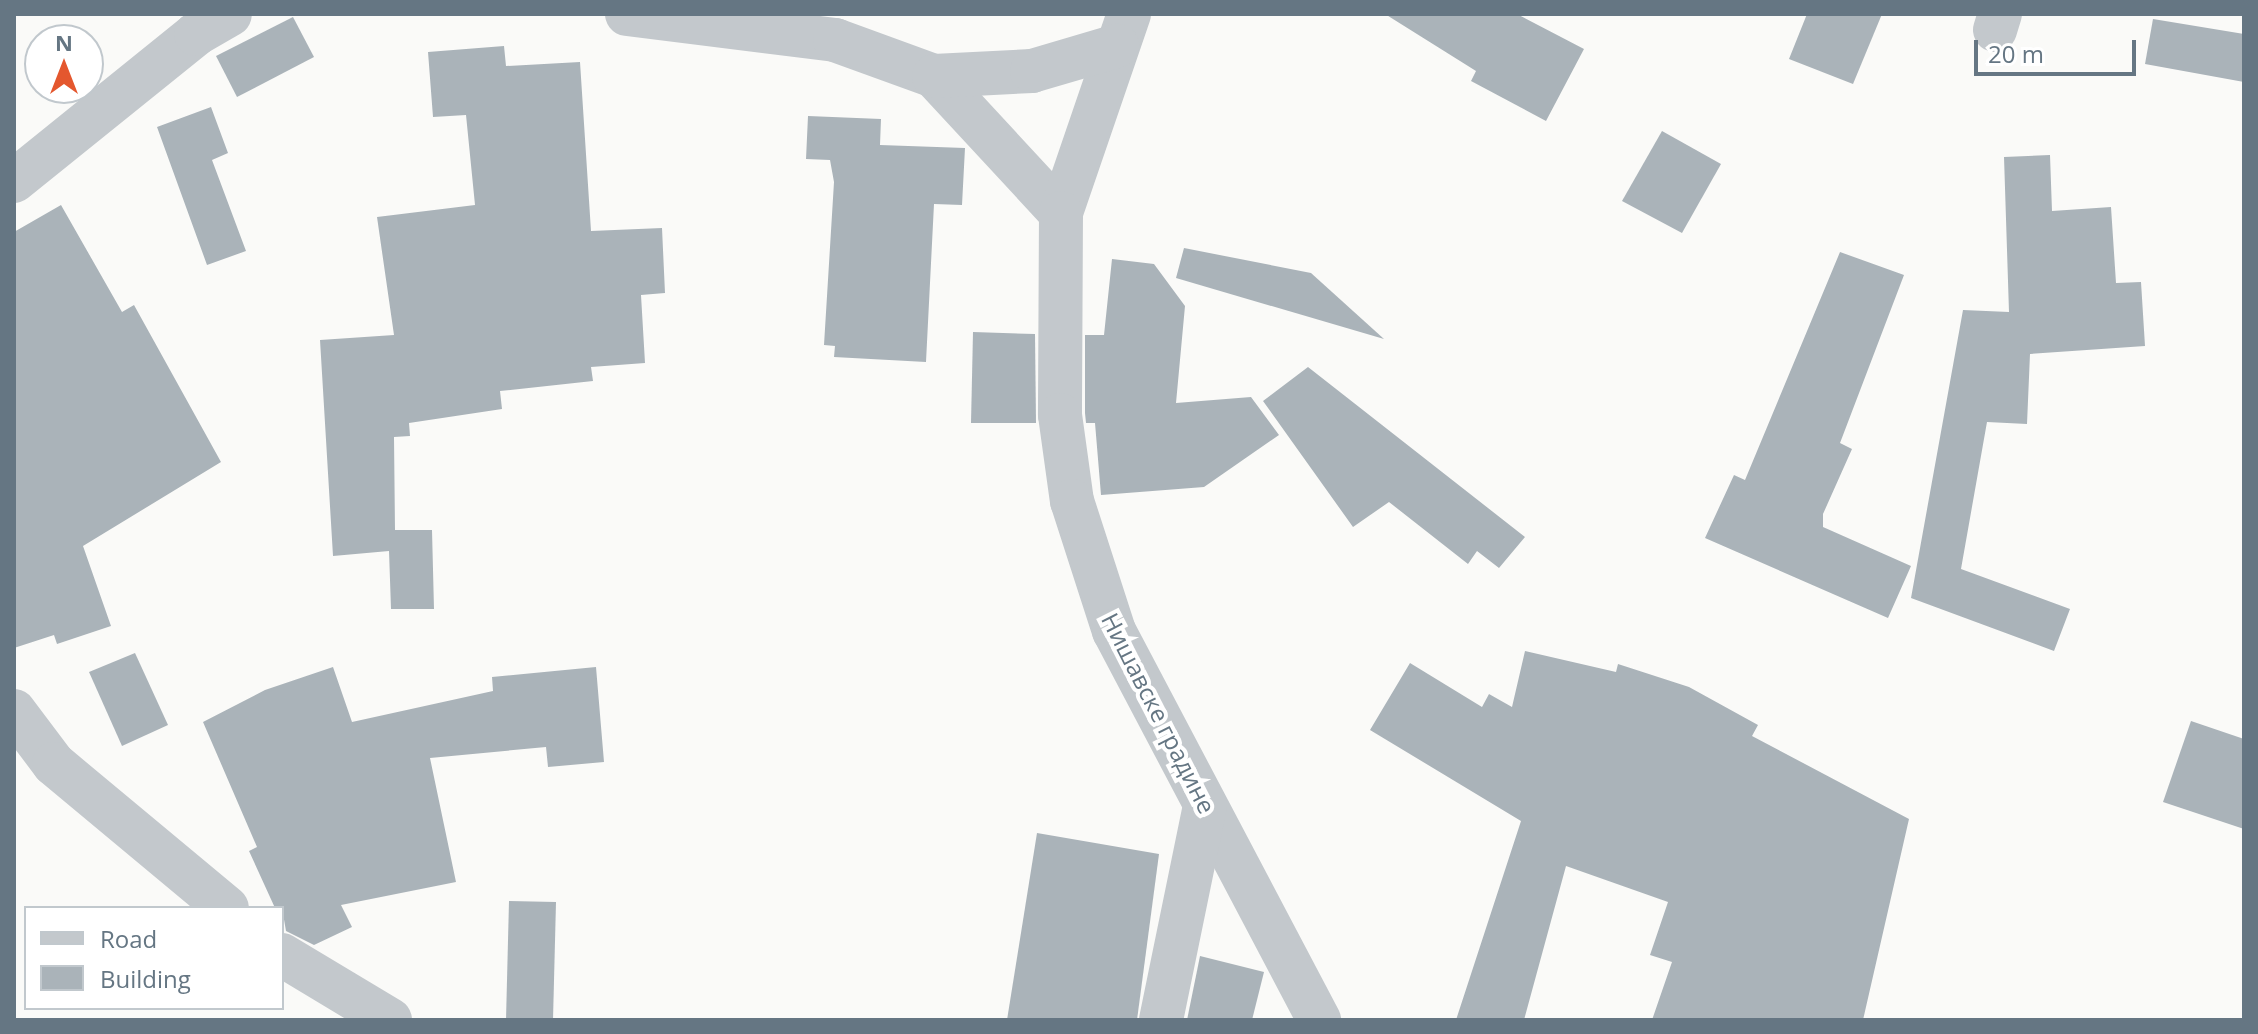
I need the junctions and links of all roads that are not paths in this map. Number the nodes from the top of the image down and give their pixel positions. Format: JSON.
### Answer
{"nodes":[{"id":1,"x":230,"y":14,"type":"edge"},
{"id":2,"x":627,"y":14,"type":"edge"},
{"id":3,"x":1123,"y":30,"type":"edge"},
{"id":4,"x":934,"y":76,"type":"junction"},
{"id":5,"x":14,"y":181,"type":"edge"},
{"id":6,"x":1061,"y":213,"type":"junction"},
{"id":7,"x":14,"y":711,"type":"edge"},
{"id":8,"x":1205,"y":805,"type":"junction"},
{"id":9,"x":225,"y":906,"type":"edge"},
{"id":10,"x":284,"y":956,"type":"edge"},
{"id":11,"x":390,"y":1020,"type":"edge"},
{"id":12,"x":1161,"y":1020,"type":"edge"},
{"id":13,"x":1319,"y":1020,"type":"edge"}],
"edges":[{"from":1,"to":5,"type":"street"},
{"from":2,"to":4,"type":"street"},
{"from":3,"to":4,"type":"street"},
{"from":3,"to":6,"type":"street","name":"Нишавске градине"},
{"from":4,"to":6,"type":"street"},
{"from":6,"to":8,"type":"street","name":"Нишавске градине"},
{"from":7,"to":9,"type":"street"},
{"from":8,"to":12,"type":"street"},
{"from":8,"to":13,"type":"street","name":"Нишавске градине"},
{"from":10,"to":11,"type":"street"}]}
